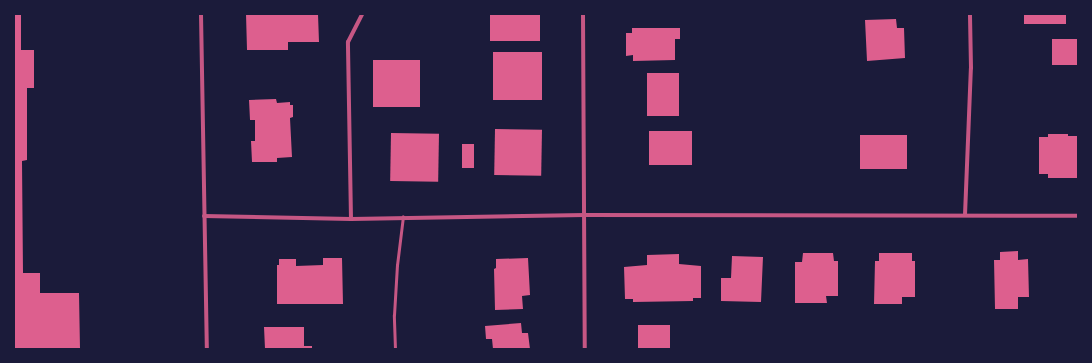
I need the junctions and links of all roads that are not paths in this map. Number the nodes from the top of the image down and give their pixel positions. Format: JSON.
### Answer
{"nodes":[{"id":1,"x":201,"y":14,"type":"edge"},
{"id":2,"x":362,"y":14,"type":"edge"},
{"id":3,"x":583,"y":14,"type":"edge"},
{"id":4,"x":970,"y":14,"type":"edge"},
{"id":5,"x":585,"y":215,"type":"junction"},
{"id":6,"x":965,"y":215,"type":"junction"},
{"id":7,"x":204,"y":216,"type":"junction"},
{"id":8,"x":403,"y":216,"type":"junction"},
{"id":9,"x":1078,"y":216,"type":"edge"},
{"id":10,"x":351,"y":219,"type":"junction"},
{"id":11,"x":206,"y":349,"type":"edge"},
{"id":12,"x":395,"y":349,"type":"edge"},
{"id":13,"x":585,"y":349,"type":"edge"}],
"edges":[{"from":1,"to":7,"type":"street"},
{"from":2,"to":10,"type":"street"},
{"from":3,"to":5,"type":"street"},
{"from":4,"to":6,"type":"street"},
{"from":5,"to":6,"type":"street"},
{"from":5,"to":8,"type":"street"},
{"from":5,"to":13,"type":"street"},
{"from":6,"to":9,"type":"street"},
{"from":7,"to":10,"type":"street"},
{"from":7,"to":11,"type":"street"},
{"from":8,"to":10,"type":"street"},
{"from":8,"to":12,"type":"lane"}]}
